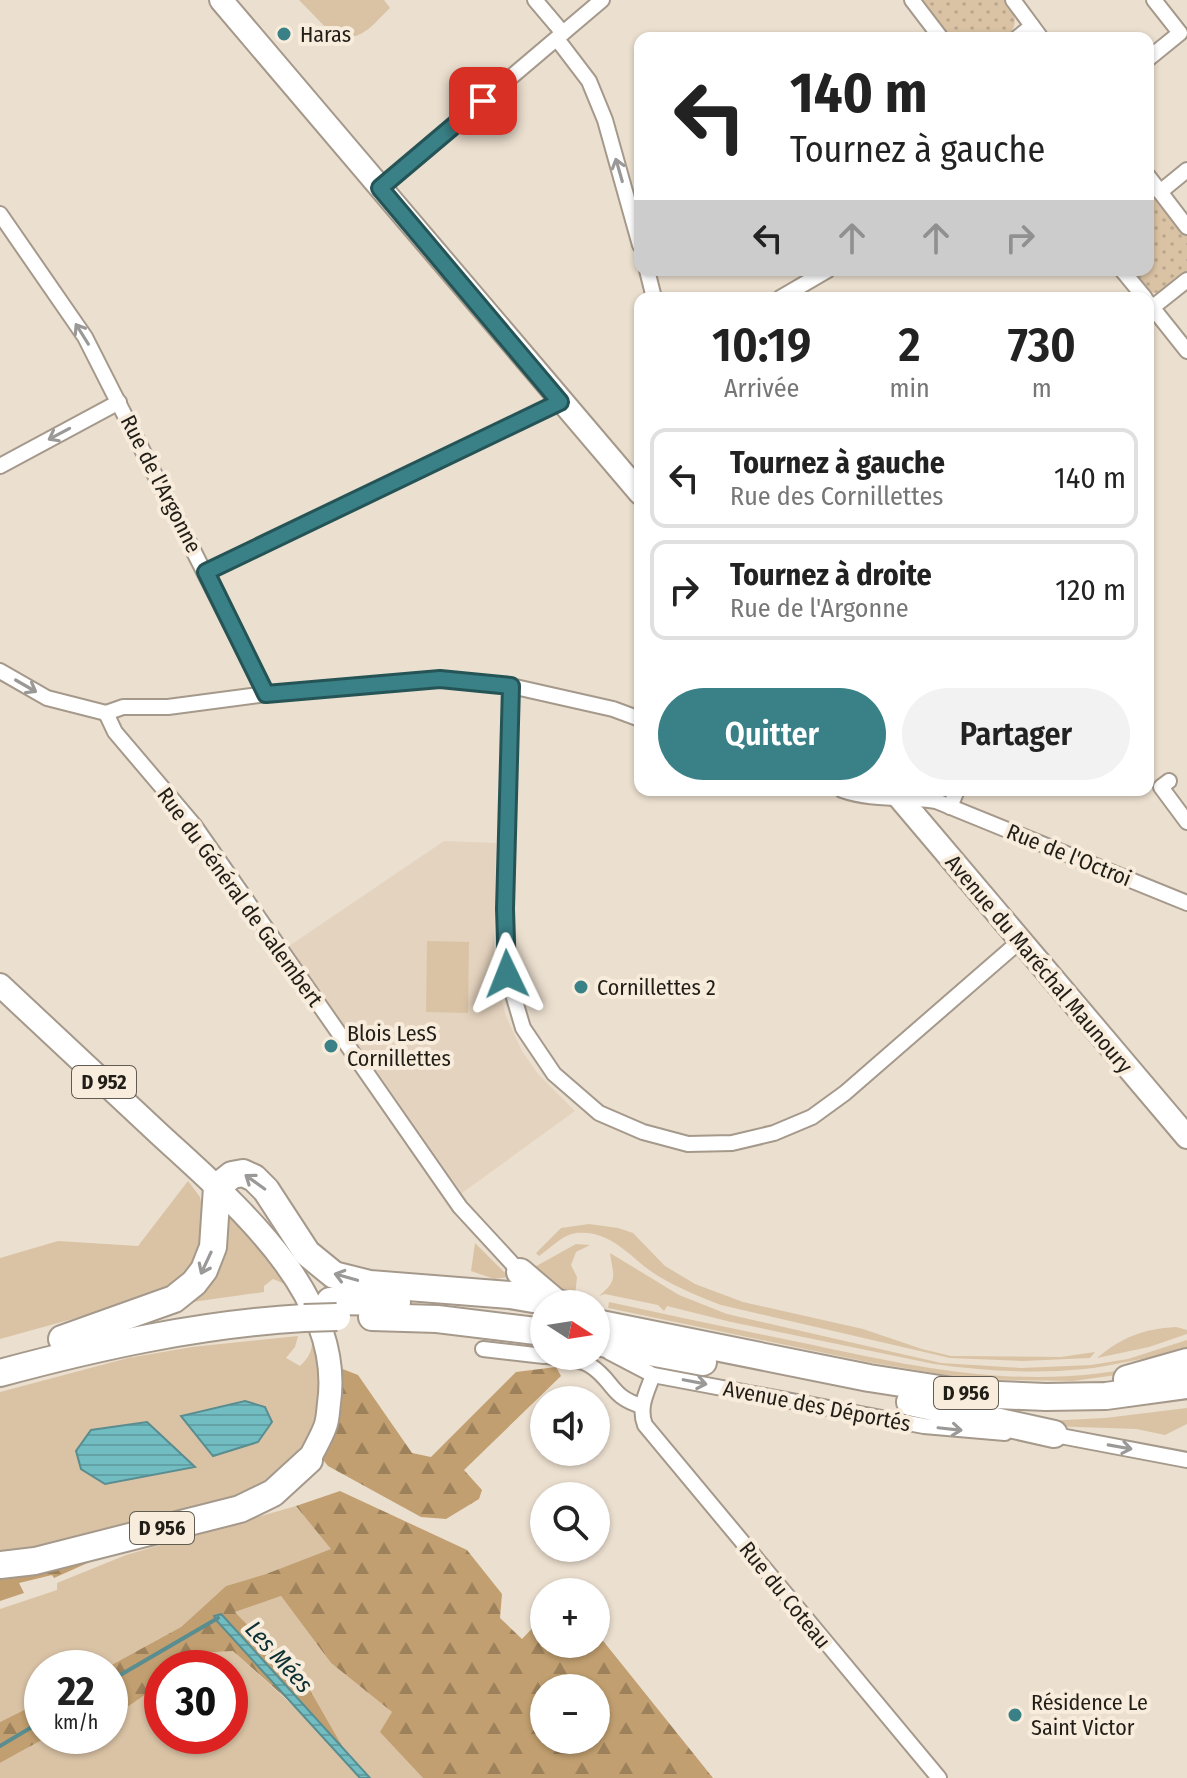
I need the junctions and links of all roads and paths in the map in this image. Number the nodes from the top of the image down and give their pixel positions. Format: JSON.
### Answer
{"nodes":[{"id":1,"x":221,"y":0,"type":"edge"},
{"id":2,"x":535,"y":0,"type":"edge"},
{"id":3,"x":602,"y":0,"type":"edge"},
{"id":4,"x":912,"y":0,"type":"edge"},
{"id":5,"x":1013,"y":0,"type":"edge"},
{"id":6,"x":1154,"y":0,"type":"edge"},
{"id":7,"x":936,"y":32,"type":"edge"},
{"id":8,"x":1037,"y":32,"type":"edge"},
{"id":9,"x":560,"y":36,"type":"junction"},
{"id":10,"x":1154,"y":54,"type":"edge"},
{"id":11,"x":1187,"y":170,"type":"edge"},
{"id":12,"x":1154,"y":184,"type":"edge"},
{"id":13,"x":380,"y":188,"type":"junction"},
{"id":14,"x":1160,"y":192,"type":"junction"},
{"id":15,"x":0,"y":214,"type":"edge"},
{"id":16,"x":634,"y":224,"type":"edge"},
{"id":17,"x":1187,"y":227,"type":"edge"},
{"id":18,"x":818,"y":276,"type":"edge"},
{"id":19,"x":1127,"y":276,"type":"edge"},
{"id":20,"x":1187,"y":280,"type":"edge"},
{"id":21,"x":790,"y":292,"type":"edge"},
{"id":22,"x":1139,"y":292,"type":"edge"},
{"id":23,"x":1154,"y":300,"type":"edge"},
{"id":24,"x":1154,"y":311,"type":"edge"},
{"id":25,"x":1187,"y":351,"type":"edge"},
{"id":26,"x":119,"y":402,"type":"junction"},
{"id":27,"x":560,"y":402,"type":"junction"},
{"id":28,"x":0,"y":466,"type":"edge"},
{"id":29,"x":634,"y":486,"type":"edge"},
{"id":30,"x":206,"y":572,"type":"junction"},
{"id":31,"x":0,"y":671,"type":"edge"},
{"id":32,"x":511,"y":686,"type":"junction"},
{"id":33,"x":266,"y":694,"type":"junction"},
{"id":34,"x":106,"y":713,"type":"junction"},
{"id":35,"x":634,"y":717,"type":"edge"},
{"id":36,"x":1169,"y":781,"type":"dead end"},
{"id":37,"x":861,"y":796,"type":"edge"},
{"id":38,"x":882,"y":796,"type":"edge"},
{"id":39,"x":898,"y":796,"type":"edge"},
{"id":40,"x":908,"y":796,"type":"edge"},
{"id":41,"x":955,"y":796,"type":"edge"},
{"id":42,"x":950,"y":807,"type":"junction"},
{"id":43,"x":917,"y":819,"type":"junction"},
{"id":44,"x":1187,"y":822,"type":"edge"},
{"id":45,"x":1187,"y":903,"type":"edge"},
{"id":46,"x":1021,"y":940,"type":"junction"},
{"id":47,"x":0,"y":985,"type":"edge"},
{"id":48,"x":1187,"y":1137,"type":"edge"},
{"id":49,"x":217,"y":1187,"type":"junction"},
{"id":50,"x":515,"y":1283,"type":"junction"},
{"id":51,"x":530,"y":1292,"type":"edge"},
{"id":52,"x":530,"y":1307,"type":"edge"},
{"id":53,"x":333,"y":1309,"type":"junction"},
{"id":54,"x":610,"y":1333,"type":"edge"},
{"id":55,"x":610,"y":1334,"type":"edge"},
{"id":56,"x":610,"y":1341,"type":"edge"},
{"id":57,"x":68,"y":1346,"type":"junction"},
{"id":58,"x":530,"y":1346,"type":"edge"},
{"id":59,"x":483,"y":1349,"type":"dead end"},
{"id":60,"x":530,"y":1350,"type":"edge"},
{"id":61,"x":0,"y":1356,"type":"edge"},
{"id":62,"x":1187,"y":1362,"type":"edge"},
{"id":63,"x":595,"y":1370,"type":"edge"},
{"id":64,"x":0,"y":1373,"type":"edge"},
{"id":65,"x":653,"y":1375,"type":"junction"},
{"id":66,"x":0,"y":1384,"type":"edge"},
{"id":67,"x":1187,"y":1385,"type":"edge"},
{"id":68,"x":1106,"y":1396,"type":"junction"},
{"id":69,"x":1187,"y":1399,"type":"edge"},
{"id":70,"x":642,"y":1406,"type":"junction"},
{"id":71,"x":933,"y":1406,"type":"junction"},
{"id":72,"x":1054,"y":1434,"type":"junction"},
{"id":73,"x":309,"y":1460,"type":"joint"},
{"id":74,"x":1187,"y":1460,"type":"edge"},
{"id":75,"x":0,"y":1565,"type":"edge"},
{"id":76,"x":939,"y":1778,"type":"edge"}],
"edges":[{"from":1,"to":13,"type":"main road"},
{"from":2,"to":9,"type":"street"},
{"from":3,"to":9,"type":"street"},
{"from":4,"to":7,"type":"street"},
{"from":5,"to":8,"type":"street"},
{"from":6,"to":10,"type":"street"},
{"from":9,"to":13,"type":"street"},
{"from":16,"to":9,"type":"street","one_way":true},
{"from":11,"to":14,"type":"street"},
{"from":12,"to":14,"type":"street"},
{"from":13,"to":27,"type":"main road"},
{"from":14,"to":17,"type":"street"},
{"from":26,"to":15,"type":"street","name":"Rue de l'Argonne","one_way":true},
{"from":18,"to":21,"type":"street"},
{"from":19,"to":22,"type":"street"},
{"from":20,"to":23,"type":"street"},
{"from":24,"to":25,"type":"street"},
{"from":26,"to":28,"type":"street","one_way":true},
{"from":26,"to":30,"type":"street","name":"Rue de l'Argonne"},
{"from":27,"to":29,"type":"main road"},
{"from":27,"to":30,"type":"street"},
{"from":30,"to":33,"type":"street","name":"Rue de l'Argonne"},
{"from":31,"to":34,"type":"street","one_way":true},
{"from":32,"to":33,"type":"street"},
{"from":32,"to":35,"type":"street"},
{"from":32,"to":46,"type":"street"},
{"from":33,"to":34,"type":"street"},
{"from":34,"to":50,"type":"street","name":"Rue du Général de Galembert"},
{"from":36,"to":44,"type":"street"},
{"from":37,"to":38,"type":"street","name":"Rue de l'Octroi"},
{"from":39,"to":43,"type":"main road","name":"Avenue du Maréchal Maunoury"},
{"from":40,"to":42,"type":"street","name":"Rue de l'Octroi"},
{"from":41,"to":42,"type":"street"},
{"from":42,"to":43,"type":"street"},
{"from":42,"to":45,"type":"street","name":"Rue de l'Octroi"},
{"from":43,"to":46,"type":"main road","name":"Avenue du Maréchal Maunoury"},
{"from":46,"to":48,"type":"main road","name":"Avenue du Maréchal Maunoury"},
{"from":47,"to":49,"type":"main road","number":"D 952"},
{"from":50,"to":49,"type":"highway","one_way":true},
{"from":49,"to":57,"type":"highway","one_way":true},
{"from":49,"to":73,"type":"main road","number":"D 956"},
{"from":50,"to":51,"type":"highway"},
{"from":52,"to":53,"type":"highway"},
{"from":53,"to":57,"type":"highway","bridge":true},
{"from":53,"to":58,"type":"highway"},
{"from":54,"to":68,"type":"highway","name":"Avenue des Déportés","number":"D 956"},
{"from":55,"to":71,"type":"highway","name":"Avenue des Déportés","number":"D 956"},
{"from":56,"to":65,"type":"street","name":"Avenue des Déportés"},
{"from":57,"to":61,"type":"highway"},
{"from":57,"to":64,"type":"highway"},
{"from":57,"to":66,"type":"highway"},
{"from":59,"to":60,"type":"street"},
{"from":62,"to":68,"type":"highway"},
{"from":63,"to":70,"type":"street"},
{"from":65,"to":70,"type":"street"},
{"from":65,"to":72,"type":"street","name":"Avenue des Déportés","one_way":true},
{"from":67,"to":68,"type":"highway","number":"D 956"},
{"from":69,"to":71,"type":"highway","number":"D 956"},
{"from":70,"to":76,"type":"street","name":"Rue du Coteau"},
{"from":71,"to":72,"type":"highway"},
{"from":72,"to":74,"type":"street","name":"Avenue des Déportés","one_way":true},
{"from":73,"to":75,"type":"highway","number":"D 956"}]}
